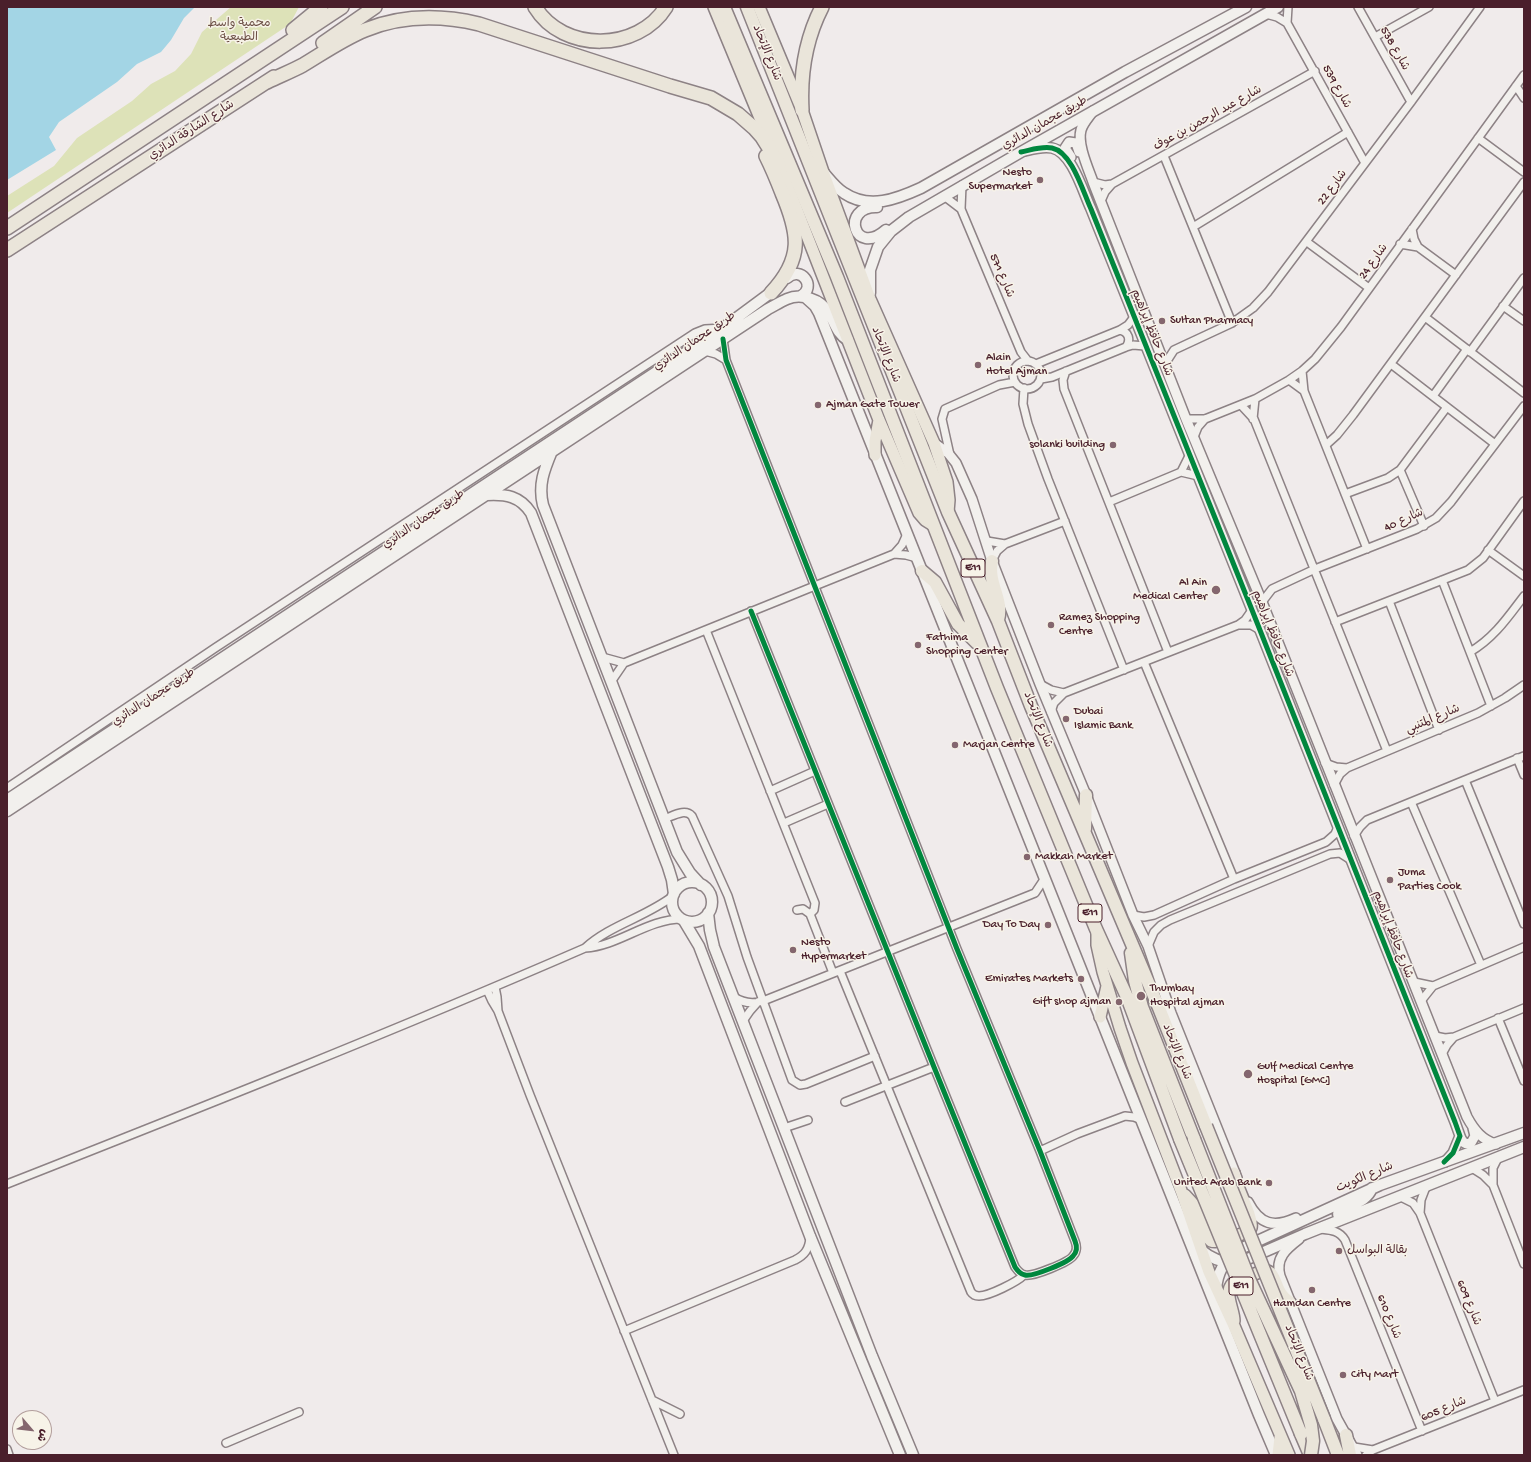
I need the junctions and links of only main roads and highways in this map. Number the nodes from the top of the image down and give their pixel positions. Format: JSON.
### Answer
{"nodes":[{"id":1,"x":321,"y":7,"type":"edge"},
{"id":2,"x":342,"y":7,"type":"edge"},
{"id":3,"x":375,"y":7,"type":"edge"},
{"id":4,"x":535,"y":7,"type":"edge"},
{"id":5,"x":666,"y":7,"type":"edge"},
{"id":6,"x":714,"y":7,"type":"edge"},
{"id":7,"x":724,"y":7,"type":"edge"},
{"id":8,"x":747,"y":7,"type":"edge"},
{"id":9,"x":759,"y":7,"type":"edge"},
{"id":10,"x":822,"y":7,"type":"edge"},
{"id":11,"x":1246,"y":7,"type":"edge"},
{"id":12,"x":1278,"y":7,"type":"edge"},
{"id":13,"x":235,"y":76,"type":"junction"},
{"id":14,"x":267,"y":82,"type":"junction"},
{"id":15,"x":670,"y":86,"type":"junction"},
{"id":16,"x":802,"y":110,"type":"junction"},
{"id":17,"x":779,"y":164,"type":"junction"},
{"id":18,"x":823,"y":172,"type":"junction"},
{"id":19,"x":921,"y":188,"type":"junction"},
{"id":20,"x":920,"y":209,"type":"junction"},
{"id":21,"x":801,"y":219,"type":"junction"},
{"id":22,"x":7,"y":228,"type":"edge"},
{"id":23,"x":7,"y":250,"type":"edge"},
{"id":24,"x":787,"y":278,"type":"junction"},
{"id":25,"x":771,"y":293,"type":"junction"},
{"id":26,"x":803,"y":297,"type":"junction"},
{"id":27,"x":870,"y":299,"type":"junction"},
{"id":28,"x":849,"y":341,"type":"junction"},
{"id":29,"x":879,"y":420,"type":"junction"},
{"id":30,"x":552,"y":451,"type":"junction"},
{"id":31,"x":875,"y":455,"type":"junction"},
{"id":32,"x":485,"y":496,"type":"junction"},
{"id":33,"x":948,"y":512,"type":"junction"},
{"id":34,"x":933,"y":525,"type":"junction"},
{"id":35,"x":992,"y":561,"type":"road end"},
{"id":36,"x":922,"y":571,"type":"junction"},
{"id":37,"x":557,"y":579,"type":"junction"},
{"id":38,"x":580,"y":601,"type":"junction"},
{"id":39,"x":998,"y":622,"type":"junction"},
{"id":40,"x":980,"y":646,"type":"junction"},
{"id":41,"x":1086,"y":795,"type":"road end"},
{"id":42,"x":7,"y":800,"type":"edge"},
{"id":43,"x":7,"y":811,"type":"edge"},
{"id":44,"x":1085,"y":835,"type":"junction"},
{"id":45,"x":701,"y":885,"type":"junction"},
{"id":46,"x":674,"y":895,"type":"junction"},
{"id":47,"x":708,"y":913,"type":"junction"},
{"id":48,"x":683,"y":920,"type":"junction"},
{"id":49,"x":1096,"y":929,"type":"junction"},
{"id":50,"x":1130,"y":941,"type":"junction"},
{"id":51,"x":1107,"y":986,"type":"junction"},
{"id":52,"x":1159,"y":1008,"type":"junction"},
{"id":53,"x":1100,"y":1017,"type":"junction"},
{"id":54,"x":1177,"y":1030,"type":"road end"},
{"id":55,"x":1524,"y":1133,"type":"edge"},
{"id":56,"x":1524,"y":1147,"type":"edge"},
{"id":57,"x":1234,"y":1173,"type":"road end"},
{"id":58,"x":1372,"y":1188,"type":"junction"},
{"id":59,"x":1182,"y":1193,"type":"junction"},
{"id":60,"x":1340,"y":1220,"type":"junction"},
{"id":61,"x":1201,"y":1250,"type":"junction"},
{"id":62,"x":1224,"y":1263,"type":"junction"},
{"id":63,"x":1216,"y":1290,"type":"junction"},
{"id":64,"x":1290,"y":1302,"type":"road end"},
{"id":65,"x":1234,"y":1326,"type":"junction"},
{"id":66,"x":1280,"y":1434,"type":"junction"},
{"id":67,"x":1346,"y":1435,"type":"road end"},
{"id":68,"x":1354,"y":1452,"type":"edge"},
{"id":69,"x":900,"y":1455,"type":"edge"},
{"id":70,"x":912,"y":1455,"type":"edge"},
{"id":71,"x":1277,"y":1455,"type":"edge"},
{"id":72,"x":1289,"y":1455,"type":"edge"},
{"id":73,"x":1311,"y":1455,"type":"edge"},
{"id":74,"x":1338,"y":1455,"type":"edge"}],
"edges":[{"from":1,"to":13,"type":"highway"},
{"from":2,"to":13,"type":"highway","name":"شارع الشارقة الدائري"},
{"from":3,"to":14,"type":"highway","name":"شارع الشارقة الدائري"},
{"from":4,"to":5,"type":"highway"},
{"from":6,"to":17,"type":"main road"},
{"from":7,"to":34,"type":"highway","name":"شارع الإتحاد","number":"E11"},
{"from":8,"to":33,"type":"highway","name":"شارع الإتحاد","number":"E11"},
{"from":9,"to":16,"type":"main road"},
{"from":10,"to":16,"type":"highway"},
{"from":11,"to":19,"type":"main road","name":"طريق عجمان الدائري"},
{"from":12,"to":20,"type":"main road","name":"طريق عجمان الدائري"},
{"from":13,"to":22,"type":"highway","name":"شارع الشارقة الدائري"},
{"from":14,"to":15,"type":"highway"},
{"from":14,"to":23,"type":"highway","name":"شارع الشارقة الدائري"},
{"from":15,"to":17,"type":"highway"},
{"from":15,"to":25,"type":"highway"},
{"from":16,"to":18,"type":"main road"},
{"from":17,"to":21,"type":"main road"},
{"from":18,"to":19,"type":"main road","name":"طريق عجمان الدائري"},
{"from":18,"to":27,"type":"main road"},
{"from":19,"to":20,"type":"main road"},
{"from":20,"to":27,"type":"main road","name":"طريق عجمان الدائري"},
{"from":21,"to":24,"type":"main road","name":"طريق عجمان الدائري"},
{"from":21,"to":28,"type":"main road"},
{"from":24,"to":25,"type":"main road","name":"طريق عجمان الدائري"},
{"from":24,"to":26,"type":"main road"},
{"from":25,"to":42,"type":"main road","name":"طريق عجمان الدائري"},
{"from":26,"to":28,"type":"main road"},
{"from":26,"to":30,"type":"main road","name":"طريق عجمان الدائري"},
{"from":26,"to":31,"type":"main road"},
{"from":27,"to":33,"type":"main road"},
{"from":28,"to":29,"type":"main road"},
{"from":29,"to":31,"type":"main road"},
{"from":29,"to":34,"type":"main road"},
{"from":30,"to":32,"type":"main road","name":"طريق عجمان الدائري"},
{"from":30,"to":38,"type":"main road"},
{"from":31,"to":36,"type":"main road"},
{"from":32,"to":37,"type":"main road"},
{"from":32,"to":43,"type":"main road","name":"طريق عجمان الدائري"},
{"from":33,"to":39,"type":"highway","name":"شارع الإتحاد","number":"E11"},
{"from":34,"to":40,"type":"highway","name":"شارع الإتحاد","number":"E11"},
{"from":35,"to":39,"type":"highway"},
{"from":36,"to":40,"type":"highway"},
{"from":36,"to":53,"type":"main road"},
{"from":37,"to":38,"type":"main road"},
{"from":37,"to":46,"type":"main road"},
{"from":38,"to":45,"type":"main road"},
{"from":39,"to":44,"type":"highway","name":"شارع الإتحاد","number":"E11"},
{"from":40,"to":49,"type":"highway","name":"شارع الإتحاد","number":"E11"},
{"from":41,"to":44,"type":"highway"},
{"from":44,"to":50,"type":"highway","name":"شارع الإتحاد","number":"E11"},
{"from":45,"to":46,"type":"main road"},
{"from":45,"to":47,"type":"main road"},
{"from":46,"to":48,"type":"main road"},
{"from":47,"to":48,"type":"main road"},
{"from":47,"to":70,"type":"main road"},
{"from":48,"to":69,"type":"main road"},
{"from":49,"to":51,"type":"main road"},
{"from":49,"to":73,"type":"highway","name":"شارع الإتحاد","number":"E11","bridge":true},
{"from":50,"to":52,"type":"highway","name":"شارع الإتحاد","number":"E11"},
{"from":50,"to":73,"type":"highway","bridge":true},
{"from":51,"to":53,"type":"main road"},
{"from":51,"to":59,"type":"main road"},
{"from":52,"to":54,"type":"highway"},
{"from":52,"to":74,"type":"highway","name":"شارع الإتحاد","number":"E11","bridge":true},
{"from":53,"to":71,"type":"main road"},
{"from":55,"to":58,"type":"main road","name":"شارع الكويت"},
{"from":56,"to":60,"type":"main road"},
{"from":57,"to":59,"type":"main road"},
{"from":58,"to":60,"type":"main road"},
{"from":58,"to":62,"type":"main road","name":"شارع الكويت"},
{"from":59,"to":61,"type":"main road"},
{"from":60,"to":62,"type":"main road"},
{"from":61,"to":62,"type":"main road"},
{"from":61,"to":63,"type":"main road"},
{"from":62,"to":63,"type":"main road","name":"شارع الكويت"},
{"from":63,"to":65,"type":"main road"},
{"from":64,"to":65,"type":"main road"},
{"from":65,"to":66,"type":"main road"},
{"from":66,"to":71,"type":"main road"},
{"from":66,"to":72,"type":"main road"},
{"from":67,"to":68,"type":"highway"}]}
